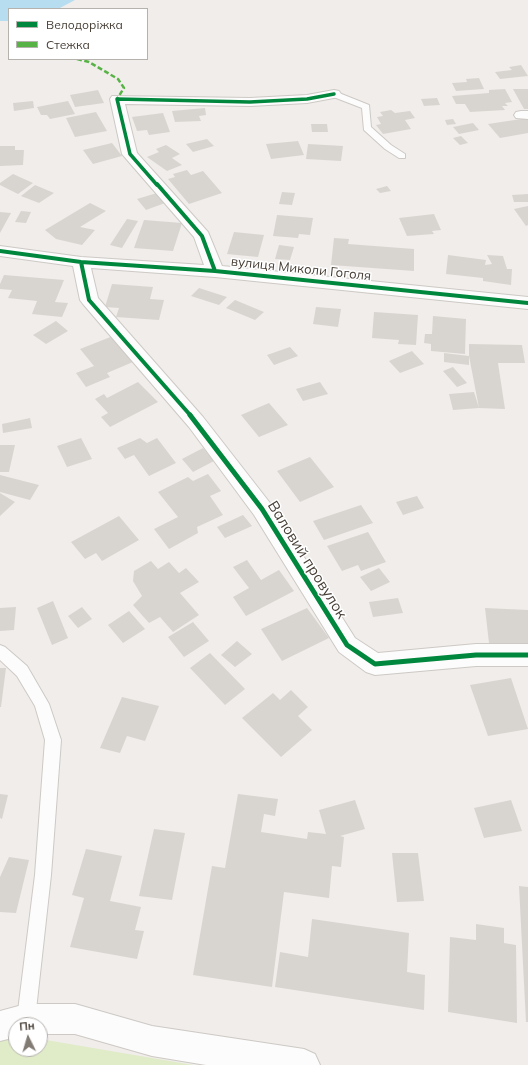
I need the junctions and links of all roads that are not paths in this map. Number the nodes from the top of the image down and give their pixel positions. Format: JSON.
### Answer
{"nodes":[{"id":1,"x":334,"y":94,"type":"joint"},
{"id":2,"x":402,"y":156,"type":"dead end"},
{"id":3,"x":0,"y":252,"type":"edge"},
{"id":4,"x":81,"y":262,"type":"junction"},
{"id":5,"x":215,"y":272,"type":"junction"},
{"id":6,"x":528,"y":303,"type":"edge"},
{"id":7,"x":0,"y":651,"type":"edge"},
{"id":8,"x":528,"y":656,"type":"edge"},
{"id":9,"x":14,"y":1017,"type":"edge"},
{"id":10,"x":48,"y":1021,"type":"edge"},
{"id":11,"x":304,"y":1065,"type":"edge"}],
"edges":[{"from":1,"to":2,"type":"lane"},
{"from":1,"to":5,"type":"street"},
{"from":3,"to":4,"type":"street","name":"вулиця Миколи Гоголя"},
{"from":4,"to":5,"type":"street","name":"вулиця Миколи Гоголя"},
{"from":4,"to":8,"type":"street","name":"Валовий провулок"},
{"from":5,"to":6,"type":"street","name":"вулиця Миколи Гоголя"},
{"from":7,"to":9,"type":"lane"},
{"from":10,"to":11,"type":"street"}]}
